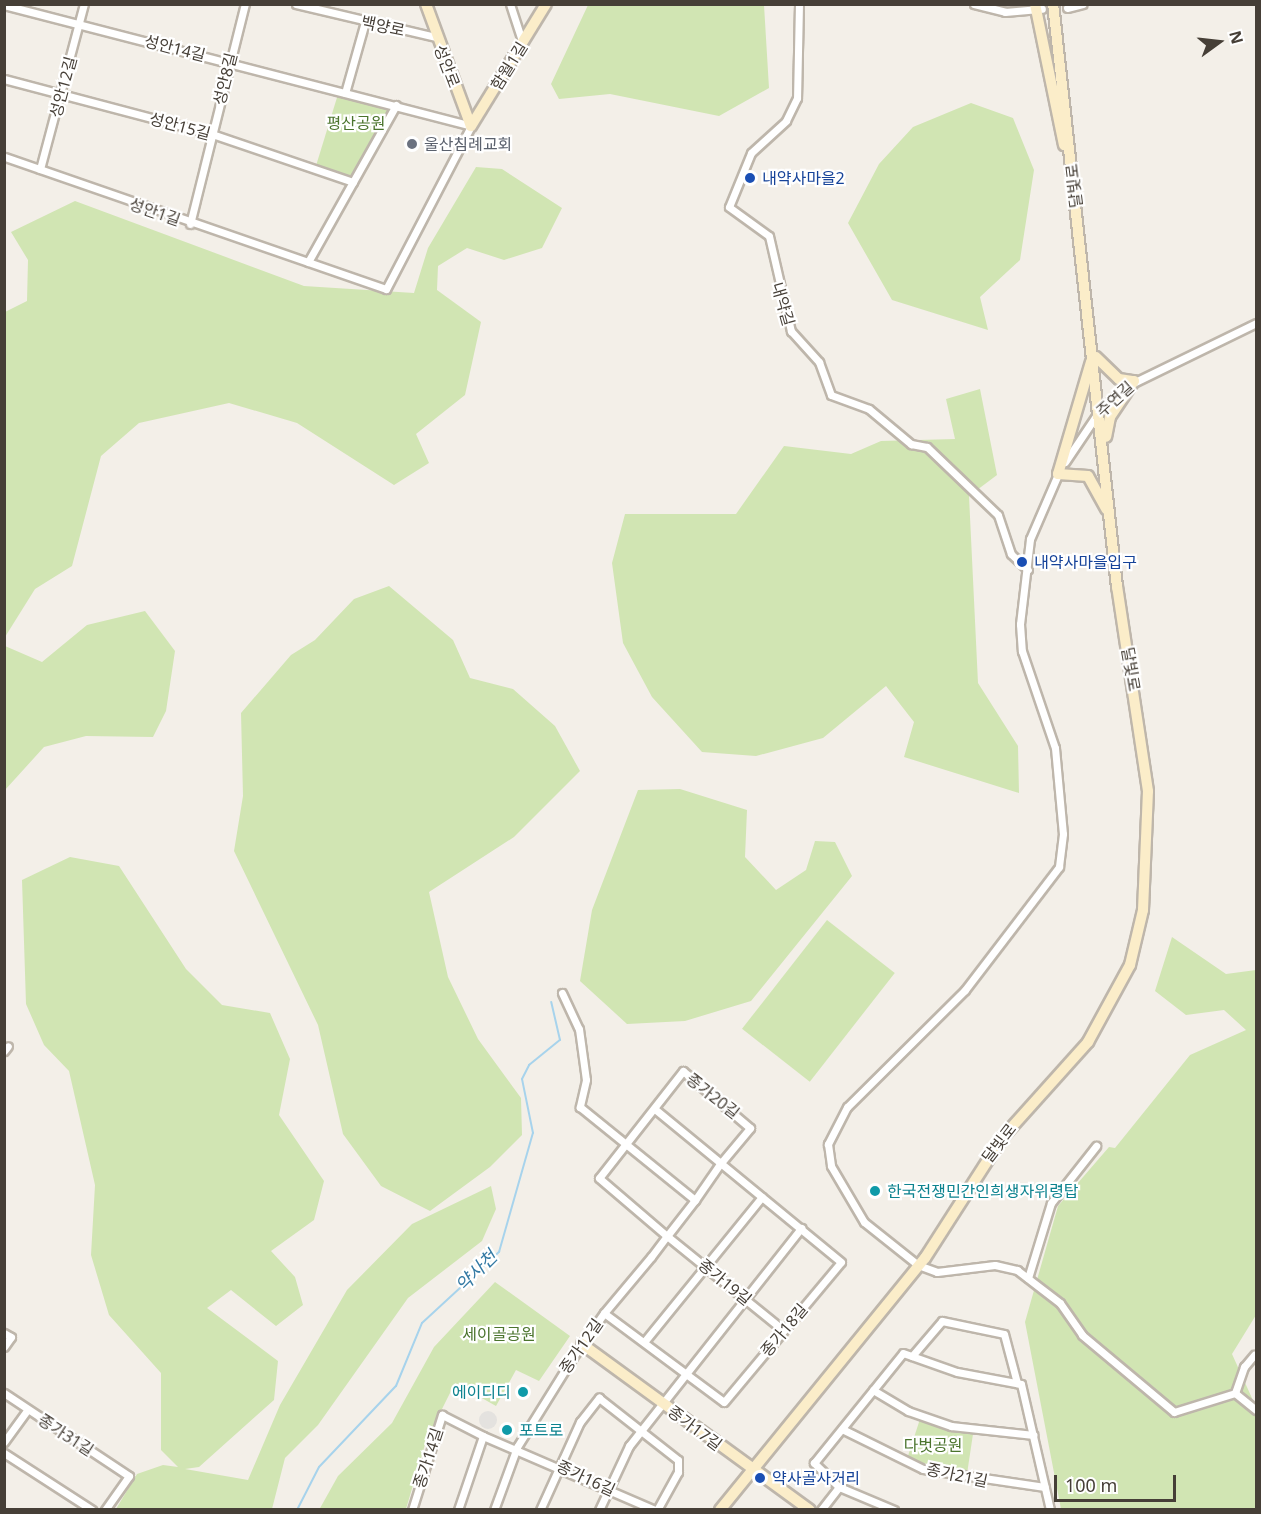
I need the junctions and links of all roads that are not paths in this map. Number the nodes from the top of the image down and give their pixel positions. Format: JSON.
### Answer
{"nodes":[{"id":1,"x":84,"y":4,"type":"edge"},
{"id":2,"x":245,"y":4,"type":"edge"},
{"id":3,"x":296,"y":4,"type":"edge"},
{"id":4,"x":426,"y":4,"type":"edge"},
{"id":5,"x":510,"y":4,"type":"edge"},
{"id":6,"x":546,"y":4,"type":"edge"},
{"id":7,"x":799,"y":4,"type":"edge"},
{"id":8,"x":974,"y":4,"type":"edge"},
{"id":9,"x":1053,"y":4,"type":"edge"},
{"id":10,"x":1083,"y":4,"type":"edge"},
{"id":11,"x":4,"y":5,"type":"edge"},
{"id":12,"x":1038,"y":8,"type":"edge"},
{"id":13,"x":1067,"y":8,"type":"dead end"},
{"id":14,"x":365,"y":22,"type":"junction"},
{"id":15,"x":79,"y":24,"type":"junction"},
{"id":16,"x":436,"y":36,"type":"junction"},
{"id":17,"x":523,"y":45,"type":"junction"},
{"id":18,"x":229,"y":62,"type":"junction"},
{"id":19,"x":4,"y":79,"type":"edge"},
{"id":20,"x":345,"y":93,"type":"junction"},
{"id":21,"x":61,"y":96,"type":"junction"},
{"id":22,"x":396,"y":105,"type":"junction"},
{"id":23,"x":471,"y":126,"type":"junction"},
{"id":24,"x":212,"y":134,"type":"junction"},
{"id":25,"x":4,"y":157,"type":"edge"},
{"id":26,"x":40,"y":169,"type":"junction"},
{"id":27,"x":1072,"y":169,"type":"junction"},
{"id":28,"x":353,"y":182,"type":"junction"},
{"id":29,"x":190,"y":224,"type":"junction"},
{"id":30,"x":308,"y":262,"type":"junction"},
{"id":31,"x":1257,"y":323,"type":"edge"},
{"id":32,"x":1093,"y":351,"type":"junction"},
{"id":33,"x":1134,"y":381,"type":"junction"},
{"id":34,"x":1100,"y":410,"type":"junction"},
{"id":35,"x":1104,"y":447,"type":"junction"},
{"id":36,"x":1058,"y":474,"type":"junction"},
{"id":37,"x":1111,"y":524,"type":"junction"},
{"id":38,"x":1029,"y":570,"type":"junction"},
{"id":39,"x":562,"y":993,"type":"dead end"},
{"id":40,"x":655,"y":1109,"type":"junction"},
{"id":41,"x":625,"y":1145,"type":"junction"},
{"id":42,"x":1096,"y":1146,"type":"dead end"},
{"id":43,"x":720,"y":1164,"type":"junction"},
{"id":44,"x":762,"y":1197,"type":"junction"},
{"id":45,"x":695,"y":1200,"type":"junction"},
{"id":46,"x":801,"y":1228,"type":"junction"},
{"id":47,"x":667,"y":1236,"type":"junction"},
{"id":48,"x":918,"y":1265,"type":"junction"},
{"id":49,"x":707,"y":1266,"type":"junction"},
{"id":50,"x":1028,"y":1278,"type":"junction"},
{"id":51,"x":745,"y":1298,"type":"junction"},
{"id":52,"x":604,"y":1313,"type":"junction"},
{"id":53,"x":783,"y":1330,"type":"junction"},
{"id":54,"x":4,"y":1333,"type":"edge"},
{"id":55,"x":644,"y":1342,"type":"junction"},
{"id":56,"x":582,"y":1344,"type":"junction"},
{"id":57,"x":4,"y":1347,"type":"edge"},
{"id":58,"x":1254,"y":1355,"type":"dead end"},
{"id":59,"x":912,"y":1356,"type":"junction"},
{"id":60,"x":685,"y":1373,"type":"junction"},
{"id":61,"x":1019,"y":1383,"type":"junction"},
{"id":62,"x":873,"y":1390,"type":"junction"},
{"id":63,"x":4,"y":1393,"type":"edge"},
{"id":64,"x":1236,"y":1394,"type":"junction"},
{"id":65,"x":662,"y":1403,"type":"junction"},
{"id":66,"x":27,"y":1410,"type":"junction"},
{"id":67,"x":1257,"y":1410,"type":"edge"},
{"id":68,"x":843,"y":1429,"type":"junction"},
{"id":69,"x":641,"y":1431,"type":"junction"},
{"id":70,"x":483,"y":1436,"type":"junction"},
{"id":71,"x":1034,"y":1436,"type":"junction"},
{"id":72,"x":4,"y":1442,"type":"edge"},
{"id":73,"x":517,"y":1447,"type":"junction"},
{"id":74,"x":4,"y":1453,"type":"edge"},
{"id":75,"x":559,"y":1465,"type":"junction"},
{"id":76,"x":751,"y":1469,"type":"junction"},
{"id":77,"x":606,"y":1487,"type":"junction"},
{"id":78,"x":839,"y":1487,"type":"junction"},
{"id":79,"x":1045,"y":1487,"type":"junction"},
{"id":80,"x":92,"y":1509,"type":"edge"},
{"id":81,"x":105,"y":1509,"type":"edge"},
{"id":82,"x":412,"y":1509,"type":"edge"},
{"id":83,"x":458,"y":1509,"type":"edge"},
{"id":84,"x":494,"y":1509,"type":"edge"},
{"id":85,"x":540,"y":1509,"type":"edge"},
{"id":86,"x":599,"y":1509,"type":"edge"},
{"id":87,"x":656,"y":1509,"type":"edge"},
{"id":88,"x":720,"y":1509,"type":"edge"},
{"id":89,"x":810,"y":1509,"type":"edge"},
{"id":90,"x":821,"y":1509,"type":"edge"},
{"id":91,"x":894,"y":1509,"type":"edge"},
{"id":92,"x":1050,"y":1509,"type":"edge"}],
"edges":[{"from":1,"to":15,"type":"street","name":"성안12길"},
{"from":2,"to":18,"type":"street","name":"성안8길"},
{"from":3,"to":14,"type":"street","name":"백양로"},
{"from":4,"to":16,"type":"main road","name":"성안로"},
{"from":5,"to":17,"type":"street"},
{"from":6,"to":17,"type":"main road","name":"함월1길"},
{"from":7,"to":38,"type":"street","name":"내약길"},
{"from":8,"to":12,"type":"street"},
{"from":9,"to":27,"type":"main road","name":"달빛로"},
{"from":10,"to":13,"type":"street"},
{"from":11,"to":15,"type":"street","name":"성안14길"},
{"from":12,"to":27,"type":"main road"},
{"from":14,"to":16,"type":"street","name":"백양로"},
{"from":14,"to":20,"type":"street"},
{"from":15,"to":18,"type":"street","name":"성안14길"},
{"from":15,"to":21,"type":"street","name":"성안12길"},
{"from":16,"to":23,"type":"main road","name":"성안로"},
{"from":17,"to":23,"type":"main road","name":"함월1길"},
{"from":18,"to":20,"type":"street","name":"성안14길"},
{"from":18,"to":24,"type":"street","name":"성안8길"},
{"from":19,"to":21,"type":"street","name":"성안15길"},
{"from":20,"to":22,"type":"street","name":"성안14길"},
{"from":21,"to":24,"type":"street","name":"성안15길"},
{"from":21,"to":26,"type":"street","name":"성안12길"},
{"from":22,"to":23,"type":"street","name":"성안14길"},
{"from":22,"to":28,"type":"street"},
{"from":23,"to":30,"type":"street","name":"성안1길"},
{"from":24,"to":28,"type":"street","name":"성안15길"},
{"from":24,"to":29,"type":"street","name":"성안8길"},
{"from":25,"to":26,"type":"street","name":"성안1길"},
{"from":26,"to":29,"type":"street","name":"성안1길"},
{"from":27,"to":32,"type":"main road","name":"달빛로"},
{"from":28,"to":30,"type":"street"},
{"from":29,"to":30,"type":"street","name":"성안1길"},
{"from":31,"to":33,"type":"street","name":"주연길"},
{"from":32,"to":33,"type":"main road"},
{"from":32,"to":34,"type":"main road","name":"달빛로"},
{"from":32,"to":36,"type":"main road"},
{"from":33,"to":34,"type":"street","name":"주연길"},
{"from":33,"to":35,"type":"main road"},
{"from":34,"to":35,"type":"main road","name":"달빛로"},
{"from":34,"to":36,"type":"street","name":"주연길"},
{"from":35,"to":37,"type":"main road","name":"달빛로"},
{"from":36,"to":37,"type":"main road"},
{"from":36,"to":38,"type":"street","name":"주연길"},
{"from":37,"to":48,"type":"main road","name":"달빛로"},
{"from":38,"to":48,"type":"street"},
{"from":39,"to":41,"type":"street"},
{"from":40,"to":41,"type":"street","name":"종가20길"},
{"from":40,"to":43,"type":"street"},
{"from":40,"to":43,"type":"street","name":"종가20길"},
{"from":41,"to":45,"type":"street"},
{"from":41,"to":47,"type":"street","name":"종가20길"},
{"from":42,"to":50,"type":"street"},
{"from":43,"to":44,"type":"street","name":"종가18길"},
{"from":43,"to":45,"type":"street","name":"종가12길"},
{"from":44,"to":46,"type":"street","name":"종가18길"},
{"from":44,"to":49,"type":"street"},
{"from":45,"to":47,"type":"street","name":"종가12길"},
{"from":46,"to":51,"type":"street"},
{"from":46,"to":53,"type":"street","name":"종가18길"},
{"from":47,"to":49,"type":"street","name":"종가19길"},
{"from":47,"to":52,"type":"street","name":"종가12길"},
{"from":48,"to":50,"type":"street"},
{"from":48,"to":76,"type":"main road","name":"달빛로"},
{"from":49,"to":51,"type":"street","name":"종가19길"},
{"from":49,"to":55,"type":"street"},
{"from":50,"to":64,"type":"street"},
{"from":51,"to":53,"type":"street","name":"종가19길"},
{"from":51,"to":60,"type":"street"},
{"from":52,"to":55,"type":"street","name":"종가18길"},
{"from":52,"to":56,"type":"street","name":"종가12길"},
{"from":53,"to":60,"type":"street","name":"종가18길"},
{"from":54,"to":57,"type":"street"},
{"from":55,"to":60,"type":"street","name":"종가18길"},
{"from":56,"to":65,"type":"main road","name":"종가17길"},
{"from":56,"to":73,"type":"street","name":"종가12길"},
{"from":58,"to":64,"type":"street"},
{"from":59,"to":61,"type":"street"},
{"from":59,"to":61,"type":"street"},
{"from":59,"to":62,"type":"street"},
{"from":60,"to":65,"type":"street"},
{"from":61,"to":71,"type":"street"},
{"from":62,"to":68,"type":"street"},
{"from":62,"to":71,"type":"street"},
{"from":63,"to":66,"type":"street","name":"종가31길"},
{"from":64,"to":67,"type":"street"},
{"from":65,"to":69,"type":"street"},
{"from":65,"to":76,"type":"main road","name":"종가17길"},
{"from":66,"to":72,"type":"street"},
{"from":66,"to":81,"type":"street","name":"종가31길"},
{"from":68,"to":78,"type":"street"},
{"from":68,"to":79,"type":"street","name":"종가21길"},
{"from":69,"to":75,"type":"street"},
{"from":69,"to":77,"type":"street"},
{"from":69,"to":87,"type":"street"},
{"from":70,"to":73,"type":"street","name":"종가14길"},
{"from":70,"to":82,"type":"street","name":"종가14길"},
{"from":70,"to":83,"type":"street"},
{"from":71,"to":79,"type":"street"},
{"from":73,"to":75,"type":"street","name":"종가16길"},
{"from":73,"to":84,"type":"street","name":"종가12길"},
{"from":74,"to":80,"type":"street"},
{"from":75,"to":77,"type":"street","name":"종가16길"},
{"from":75,"to":85,"type":"street"},
{"from":76,"to":88,"type":"main road","name":"달빛로"},
{"from":76,"to":89,"type":"main road","name":"종가17길"},
{"from":77,"to":86,"type":"street"},
{"from":77,"to":87,"type":"street","name":"종가16길"},
{"from":78,"to":90,"type":"street"},
{"from":78,"to":91,"type":"street"},
{"from":79,"to":92,"type":"street"}]}
